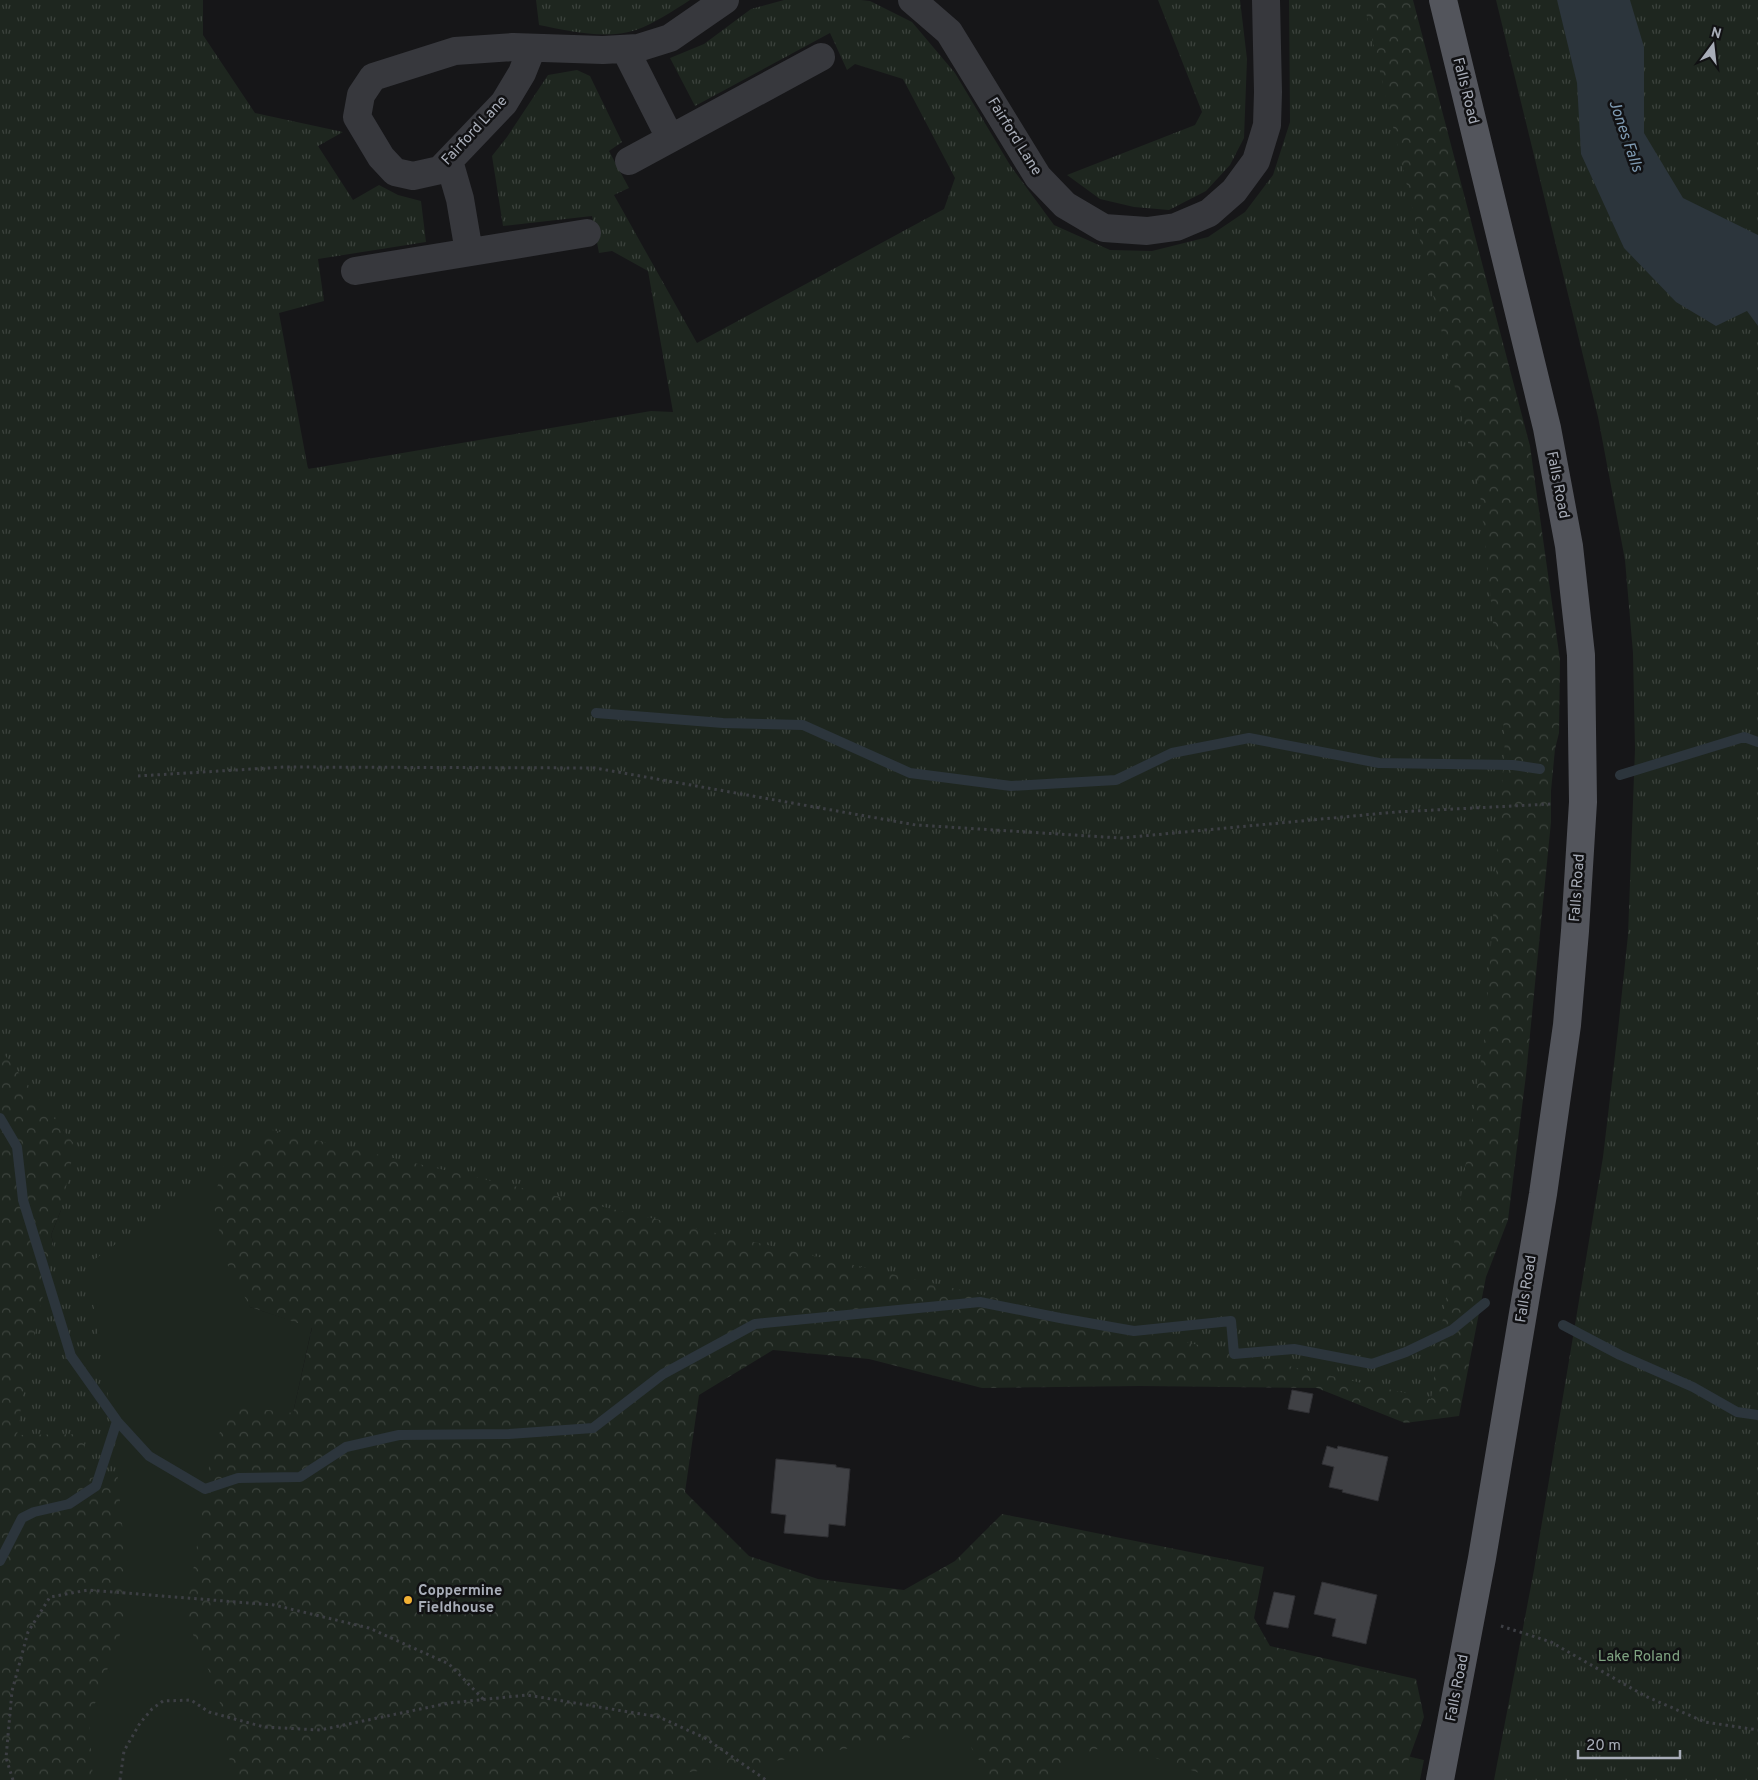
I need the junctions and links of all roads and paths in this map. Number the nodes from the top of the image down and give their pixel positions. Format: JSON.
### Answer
{"nodes":[{"id":1,"x":725,"y":0,"type":"edge"},
{"id":2,"x":912,"y":0,"type":"edge"},
{"id":3,"x":1266,"y":0,"type":"edge"},
{"id":4,"x":1443,"y":0,"type":"edge"},
{"id":5,"x":532,"y":48,"type":"junction"},
{"id":6,"x":625,"y":49,"type":"junction"},
{"id":7,"x":821,"y":57,"type":"dead end"},
{"id":8,"x":670,"y":138,"type":"junction"},
{"id":9,"x":629,"y":160,"type":"dead end"},
{"id":10,"x":449,"y":161,"type":"junction"},
{"id":11,"x":587,"y":233,"type":"dead end"},
{"id":12,"x":470,"y":252,"type":"junction"},
{"id":13,"x":355,"y":271,"type":"dead end"},
{"id":14,"x":138,"y":776,"type":"dead end"},
{"id":15,"x":1583,"y":802,"type":"junction"},
{"id":16,"x":1472,"y":1616,"type":"junction"},
{"id":17,"x":484,"y":1700,"type":"junction"},
{"id":18,"x":1758,"y":1730,"type":"edge"},
{"id":19,"x":13,"y":1780,"type":"edge"},
{"id":20,"x":120,"y":1780,"type":"edge"},
{"id":21,"x":766,"y":1780,"type":"edge"},
{"id":22,"x":1440,"y":1780,"type":"edge"}],
"edges":[{"from":1,"to":6,"type":"street","name":"Fairford Lane"},
{"from":2,"to":3,"type":"street","name":"Fairford Lane"},
{"from":4,"to":15,"type":"main road","name":"Falls Road"},
{"from":5,"to":6,"type":"street","name":"Fairford Lane"},
{"from":5,"to":10,"type":"street","name":"Fairford Lane"},
{"from":5,"to":10,"type":"street","name":"Fairford Lane"},
{"from":6,"to":8,"type":"street"},
{"from":7,"to":8,"type":"street"},
{"from":8,"to":9,"type":"street"},
{"from":10,"to":12,"type":"street"},
{"from":11,"to":12,"type":"street"},
{"from":12,"to":13,"type":"street"},
{"from":14,"to":15,"type":"path"},
{"from":15,"to":16,"type":"main road","name":"Falls Road"},
{"from":16,"to":18,"type":"path"},
{"from":16,"to":22,"type":"main road","name":"Falls Road"},
{"from":17,"to":19,"type":"path"},
{"from":17,"to":20,"type":"path"},
{"from":17,"to":21,"type":"path"}]}
